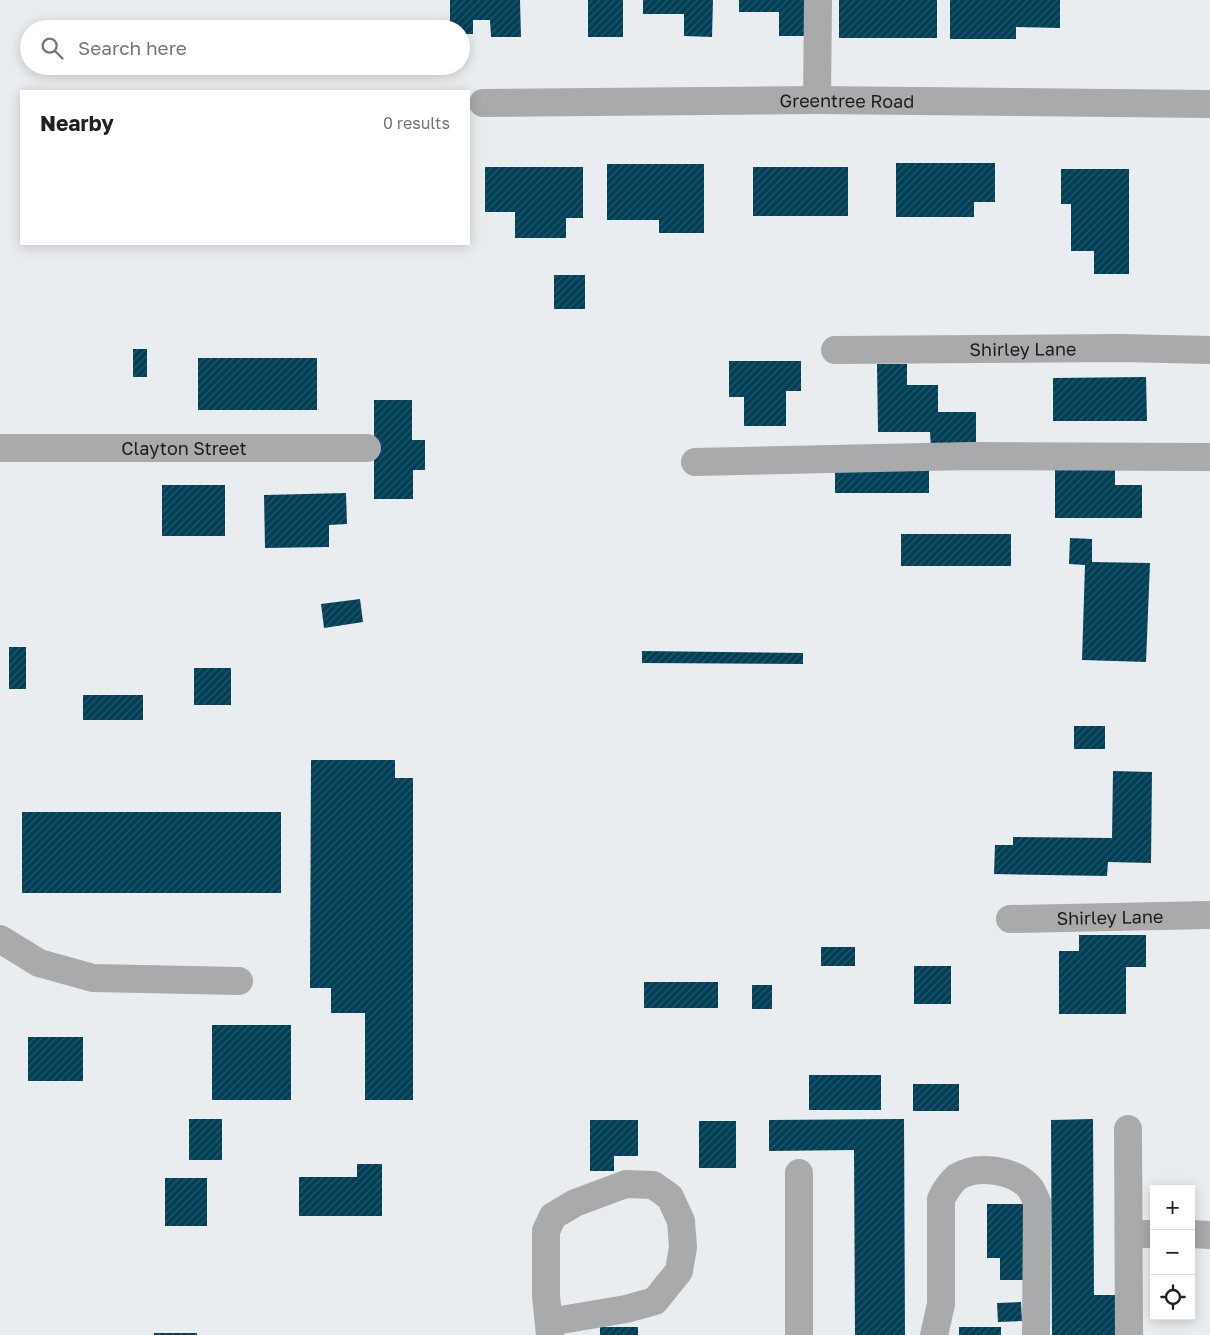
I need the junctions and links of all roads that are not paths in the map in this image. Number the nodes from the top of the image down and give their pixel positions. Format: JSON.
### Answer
{"nodes":[{"id":1,"x":818,"y":0,"type":"edge"},
{"id":2,"x":817,"y":100,"type":"junction"},
{"id":3,"x":483,"y":103,"type":"dead end"},
{"id":4,"x":1210,"y":104,"type":"edge"},
{"id":5,"x":835,"y":350,"type":"dead end"},
{"id":6,"x":1210,"y":350,"type":"edge"},
{"id":7,"x":0,"y":448,"type":"edge"},
{"id":8,"x":367,"y":448,"type":"dead end"},
{"id":9,"x":1210,"y":457,"type":"edge"},
{"id":10,"x":695,"y":462,"type":"dead end"},
{"id":11,"x":1210,"y":915,"type":"edge"},
{"id":12,"x":1010,"y":920,"type":"dead end"},
{"id":13,"x":0,"y":939,"type":"edge"},
{"id":14,"x":239,"y":981,"type":"dead end"},
{"id":15,"x":1128,"y":1129,"type":"dead end"},
{"id":16,"x":799,"y":1173,"type":"dead end"},
{"id":17,"x":1141,"y":1234,"type":"edge"},
{"id":18,"x":1195,"y":1234,"type":"edge"},
{"id":19,"x":1210,"y":1234,"type":"edge"},
{"id":20,"x":550,"y":1329,"type":"edge"},
{"id":21,"x":799,"y":1335,"type":"edge"},
{"id":22,"x":934,"y":1335,"type":"edge"},
{"id":23,"x":1036,"y":1335,"type":"edge"},
{"id":24,"x":1129,"y":1335,"type":"edge"}],
"edges":[{"from":1,"to":2,"type":"street"},
{"from":2,"to":3,"type":"street","name":"Greentree Road"},
{"from":2,"to":4,"type":"street","name":"Greentree Road"},
{"from":5,"to":6,"type":"street","name":"Shirley Lane"},
{"from":7,"to":8,"type":"street","name":"Clayton Street"},
{"from":9,"to":10,"type":"street"},
{"from":11,"to":12,"type":"street","name":"Shirley Lane"},
{"from":13,"to":14,"type":"street"},
{"from":15,"to":17,"type":"street"},
{"from":16,"to":21,"type":"street"},
{"from":17,"to":24,"type":"street"},
{"from":18,"to":19,"type":"street"},
{"from":20,"to":20,"type":"street"},
{"from":22,"to":23,"type":"street"}]}
